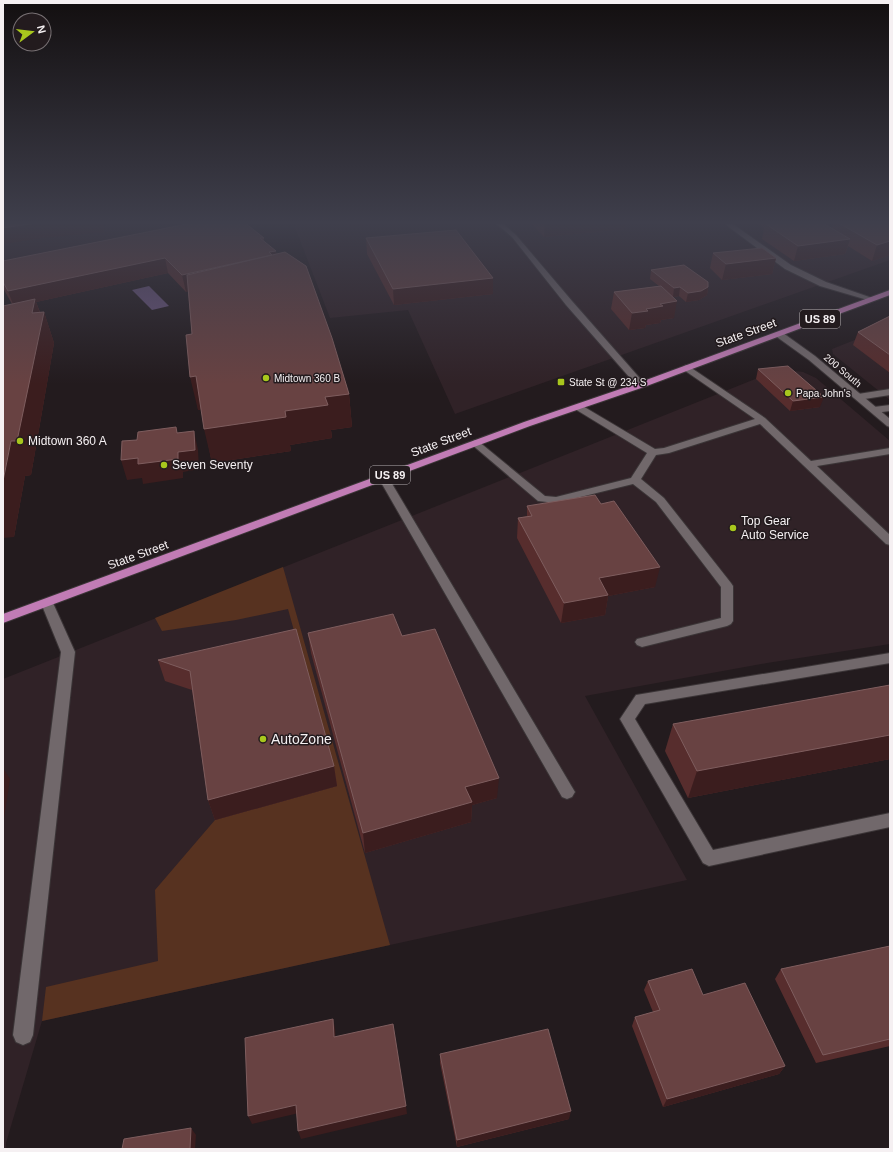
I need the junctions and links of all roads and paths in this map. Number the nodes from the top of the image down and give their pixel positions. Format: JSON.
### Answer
{"nodes":[{"id":1,"x":547,"y":276,"type":"edge"},
{"id":2,"x":806,"y":276,"type":"edge"},
{"id":3,"x":890,"y":292,"type":"edge"},
{"id":4,"x":871,"y":299,"type":"junction"},
{"id":5,"x":780,"y":335,"type":"junction"},
{"id":6,"x":687,"y":368,"type":"junction"},
{"id":7,"x":641,"y":385,"type":"junction"},
{"id":8,"x":890,"y":392,"type":"edge"},
{"id":9,"x":861,"y":400,"type":"junction"},
{"id":10,"x":890,"y":400,"type":"edge"},
{"id":11,"x":578,"y":406,"type":"junction"},
{"id":12,"x":890,"y":408,"type":"edge"},
{"id":13,"x":874,"y":410,"type":"junction"},
{"id":14,"x":762,"y":420,"type":"junction"},
{"id":15,"x":890,"y":424,"type":"edge"},
{"id":16,"x":475,"y":443,"type":"junction"},
{"id":17,"x":890,"y":451,"type":"edge"},
{"id":18,"x":653,"y":452,"type":"junction"},
{"id":19,"x":809,"y":464,"type":"junction"},
{"id":20,"x":383,"y":477,"type":"junction"},
{"id":21,"x":635,"y":480,"type":"junction"},
{"id":22,"x":890,"y":541,"type":"edge"},
{"id":23,"x":47,"y":603,"type":"junction"},
{"id":24,"x":3,"y":619,"type":"edge"},
{"id":25,"x":642,"y":642,"type":"dead end"},
{"id":26,"x":890,"y":658,"type":"edge"},
{"id":27,"x":567,"y":792,"type":"dead end"},
{"id":28,"x":890,"y":820,"type":"edge"},
{"id":29,"x":23,"y":1035,"type":"dead end"}],
"edges":[{"from":1,"to":7,"type":"street"},
{"from":2,"to":4,"type":"street"},
{"from":3,"to":4,"type":"main road","name":"State Street","number":"US 89"},
{"from":4,"to":5,"type":"main road","name":"State Street","number":"US 89"},
{"from":5,"to":6,"type":"main road","name":"State Street","number":"US 89"},
{"from":5,"to":9,"type":"street","name":"200 South"},
{"from":6,"to":7,"type":"main road","name":"State Street","number":"US 89"},
{"from":6,"to":14,"type":"street"},
{"from":7,"to":11,"type":"main road","name":"State Street","number":"US 89"},
{"from":8,"to":9,"type":"street"},
{"from":9,"to":10,"type":"street"},
{"from":9,"to":13,"type":"street","name":"200 South"},
{"from":11,"to":16,"type":"main road","name":"State Street","number":"US 89"},
{"from":11,"to":18,"type":"street"},
{"from":12,"to":13,"type":"street"},
{"from":13,"to":15,"type":"street","name":"200 South"},
{"from":14,"to":18,"type":"street"},
{"from":14,"to":19,"type":"street"},
{"from":16,"to":20,"type":"main road","name":"State Street","number":"US 89"},
{"from":16,"to":21,"type":"street"},
{"from":17,"to":19,"type":"street"},
{"from":18,"to":21,"type":"street"},
{"from":19,"to":22,"type":"street"},
{"from":20,"to":23,"type":"main road","name":"State Street","number":"US 89"},
{"from":20,"to":27,"type":"street"},
{"from":21,"to":25,"type":"street"},
{"from":23,"to":24,"type":"main road","name":"State Street","number":"US 89"},
{"from":23,"to":29,"type":"street"},
{"from":26,"to":28,"type":"street"}]}
